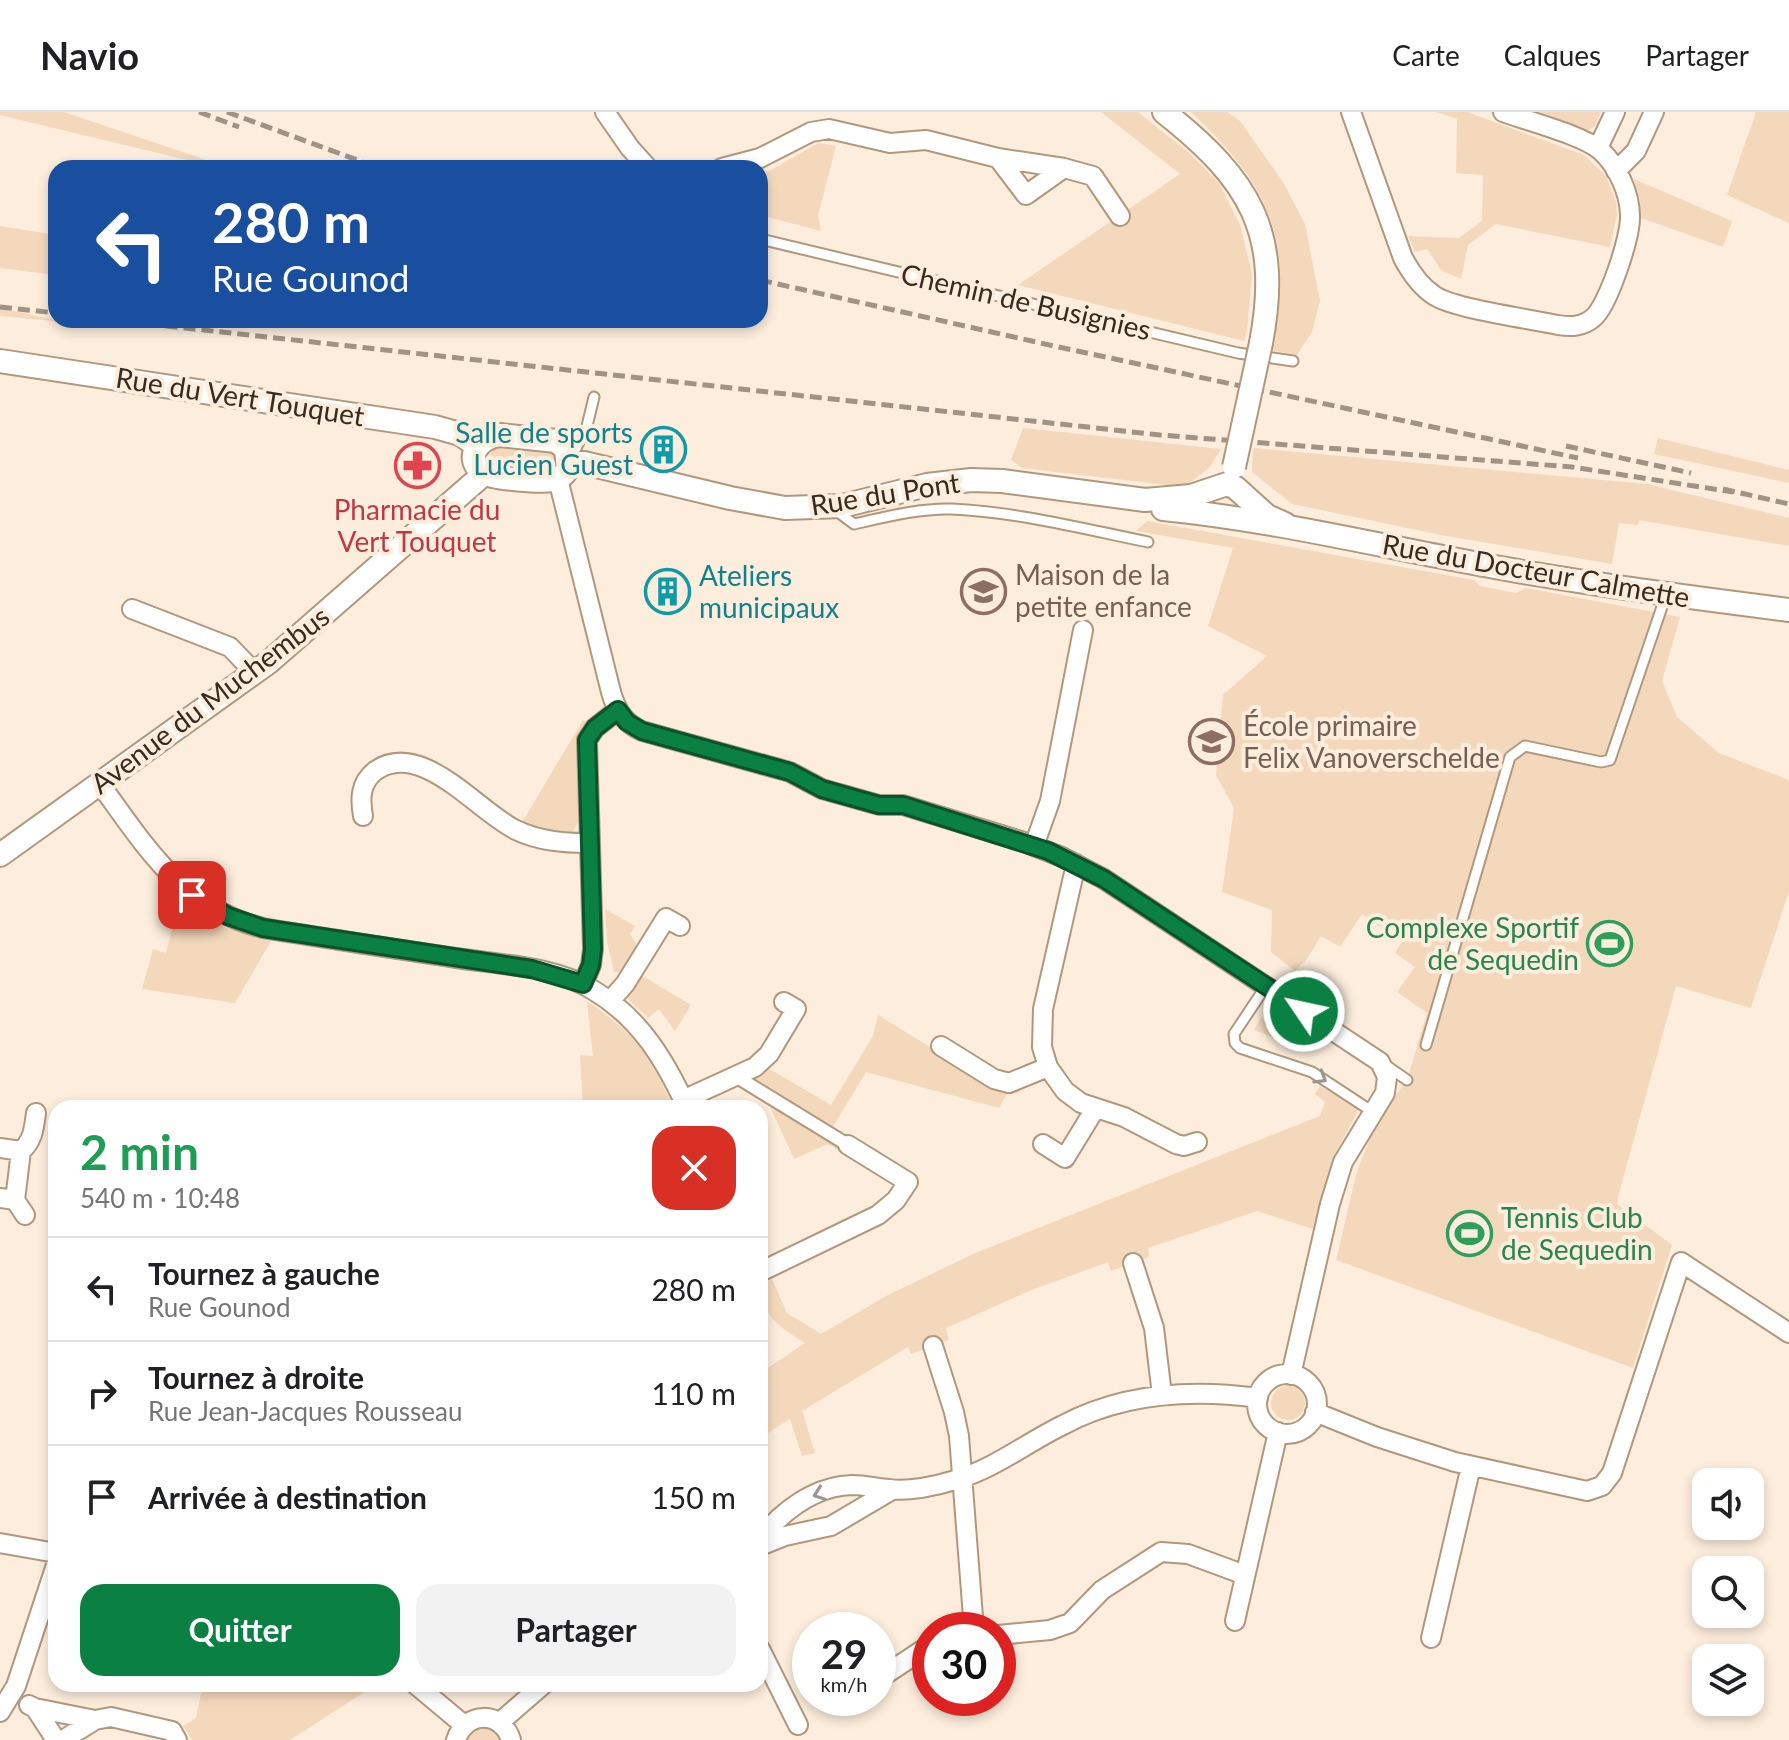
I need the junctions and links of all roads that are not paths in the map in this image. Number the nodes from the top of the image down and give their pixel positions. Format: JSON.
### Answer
{"nodes":[{"id":1,"x":605,"y":112,"type":"edge"},
{"id":2,"x":1164,"y":112,"type":"edge"},
{"id":3,"x":1351,"y":112,"type":"edge"},
{"id":4,"x":1503,"y":112,"type":"edge"},
{"id":5,"x":1615,"y":112,"type":"edge"},
{"id":6,"x":1654,"y":112,"type":"edge"},
{"id":7,"x":1598,"y":148,"type":"junction"},
{"id":8,"x":998,"y":158,"type":"junction"},
{"id":9,"x":641,"y":160,"type":"edge"},
{"id":10,"x":752,"y":160,"type":"edge"},
{"id":11,"x":1064,"y":168,"type":"junction"},
{"id":12,"x":1616,"y":171,"type":"junction"},
{"id":13,"x":1120,"y":216,"type":"dead end"},
{"id":14,"x":768,"y":241,"type":"edge"},
{"id":15,"x":0,"y":361,"type":"edge"},
{"id":16,"x":1293,"y":361,"type":"dead end"},
{"id":17,"x":594,"y":397,"type":"dead end"},
{"id":18,"x":477,"y":446,"type":"junction"},
{"id":19,"x":564,"y":471,"type":"junction"},
{"id":20,"x":485,"y":473,"type":"junction"},
{"id":21,"x":1229,"y":482,"type":"junction"},
{"id":22,"x":1108,"y":496,"type":"junction"},
{"id":23,"x":831,"y":507,"type":"junction"},
{"id":24,"x":1223,"y":515,"type":"junction"},
{"id":25,"x":1285,"y":524,"type":"junction"},
{"id":26,"x":1148,"y":542,"type":"dead end"},
{"id":27,"x":1666,"y":595,"type":"junction"},
{"id":28,"x":132,"y":609,"type":"dead end"},
{"id":29,"x":1789,"y":610,"type":"edge"},
{"id":30,"x":1083,"y":630,"type":"dead end"},
{"id":31,"x":255,"y":673,"type":"junction"},
{"id":32,"x":618,"y":710,"type":"junction"},
{"id":33,"x":100,"y":784,"type":"junction"},
{"id":34,"x":363,"y":816,"type":"dead end"},
{"id":35,"x":588,"y":843,"type":"junction"},
{"id":36,"x":1034,"y":846,"type":"junction"},
{"id":37,"x":0,"y":855,"type":"edge"},
{"id":38,"x":1076,"y":864,"type":"junction"},
{"id":39,"x":680,"y":926,"type":"dead end"},
{"id":40,"x":583,"y":984,"type":"junction"},
{"id":41,"x":1266,"y":986,"type":"junction"},
{"id":42,"x":610,"y":1001,"type":"junction"},
{"id":43,"x":784,"y":1002,"type":"dead end"},
{"id":44,"x":1426,"y":1045,"type":"dead end"},
{"id":45,"x":941,"y":1046,"type":"dead end"},
{"id":46,"x":1380,"y":1062,"type":"junction"},
{"id":47,"x":1048,"y":1067,"type":"junction"},
{"id":48,"x":737,"y":1077,"type":"junction"},
{"id":49,"x":1407,"y":1080,"type":"dead end"},
{"id":50,"x":683,"y":1100,"type":"edge"},
{"id":51,"x":693,"y":1100,"type":"edge"},
{"id":52,"x":1095,"y":1109,"type":"junction"},
{"id":53,"x":1373,"y":1112,"type":"junction"},
{"id":54,"x":36,"y":1113,"type":"dead end"},
{"id":55,"x":1197,"y":1142,"type":"dead end"},
{"id":56,"x":1043,"y":1144,"type":"dead end"},
{"id":57,"x":848,"y":1145,"type":"joint"},
{"id":58,"x":0,"y":1148,"type":"edge"},
{"id":59,"x":21,"y":1151,"type":"junction"},
{"id":60,"x":13,"y":1205,"type":"edge"},
{"id":61,"x":1133,"y":1263,"type":"dead end"},
{"id":62,"x":768,"y":1268,"type":"edge"},
{"id":63,"x":1789,"y":1333,"type":"edge"},
{"id":64,"x":933,"y":1346,"type":"dead end"},
{"id":65,"x":1291,"y":1375,"type":"junction"},
{"id":66,"x":1162,"y":1395,"type":"junction"},
{"id":67,"x":1258,"y":1398,"type":"junction"},
{"id":68,"x":1315,"y":1412,"type":"junction"},
{"id":69,"x":1278,"y":1432,"type":"junction"},
{"id":70,"x":1471,"y":1466,"type":"junction"},
{"id":71,"x":962,"y":1478,"type":"junction"},
{"id":72,"x":892,"y":1490,"type":"junction"},
{"id":73,"x":768,"y":1530,"type":"edge"},
{"id":74,"x":0,"y":1543,"type":"edge"},
{"id":75,"x":768,"y":1543,"type":"edge"},
{"id":76,"x":48,"y":1552,"type":"edge"},
{"id":77,"x":1245,"y":1575,"type":"junction"},
{"id":78,"x":48,"y":1587,"type":"edge"},
{"id":79,"x":973,"y":1612,"type":"edge"},
{"id":80,"x":1235,"y":1621,"type":"dead end"},
{"id":81,"x":1016,"y":1633,"type":"edge"},
{"id":82,"x":1431,"y":1638,"type":"dead end"},
{"id":83,"x":768,"y":1665,"type":"edge"},
{"id":84,"x":422,"y":1692,"type":"edge"},
{"id":85,"x":535,"y":1692,"type":"edge"},
{"id":86,"x":5,"y":1703,"type":"edge"},
{"id":87,"x":35,"y":1708,"type":"junction"},
{"id":88,"x":95,"y":1720,"type":"junction"},
{"id":89,"x":500,"y":1722,"type":"junction"},
{"id":90,"x":798,"y":1725,"type":"dead end"},
{"id":91,"x":460,"y":1732,"type":"edge"},
{"id":92,"x":56,"y":1740,"type":"edge"},
{"id":93,"x":63,"y":1740,"type":"edge"},
{"id":94,"x":177,"y":1740,"type":"edge"},
{"id":95,"x":511,"y":1740,"type":"edge"}],
"edges":[{"from":1,"to":9,"type":"street"},
{"from":2,"to":21,"type":"street","bridge":true},
{"from":3,"to":12,"type":"street"},
{"from":4,"to":7,"type":"street"},
{"from":5,"to":7,"type":"street"},
{"from":6,"to":12,"type":"street"},
{"from":7,"to":12,"type":"street"},
{"from":8,"to":10,"type":"street"},
{"from":8,"to":11,"type":"street"},
{"from":8,"to":11,"type":"street"},
{"from":11,"to":13,"type":"street"},
{"from":14,"to":16,"type":"lane","name":"Chemin de Busignies"},
{"from":15,"to":18,"type":"street","name":"Rue du Vert Touquet"},
{"from":17,"to":19,"type":"lane"},
{"from":18,"to":19,"type":"street"},
{"from":18,"to":20,"type":"street"},
{"from":19,"to":20,"type":"street"},
{"from":19,"to":23,"type":"street","name":"Rue du Pont"},
{"from":19,"to":32,"type":"street"},
{"from":20,"to":31,"type":"street","name":"Avenue du Muchembus"},
{"from":21,"to":22,"type":"street","name":"Rue du Pont"},
{"from":21,"to":24,"type":"street"},
{"from":21,"to":25,"type":"street"},
{"from":22,"to":23,"type":"street","name":"Rue du Pont"},
{"from":22,"to":24,"type":"street","name":"Rue du Pont"},
{"from":23,"to":26,"type":"lane"},
{"from":24,"to":25,"type":"street","name":"Rue du Docteur Calmette"},
{"from":25,"to":27,"type":"street","name":"Rue du Docteur Calmette"},
{"from":27,"to":29,"type":"street","name":"Rue du Docteur Calmette"},
{"from":27,"to":44,"type":"lane"},
{"from":28,"to":31,"type":"street"},
{"from":30,"to":36,"type":"street"},
{"from":31,"to":33,"type":"street","name":"Avenue du Muchembus"},
{"from":32,"to":35,"type":"street"},
{"from":32,"to":36,"type":"street"},
{"from":33,"to":37,"type":"street","name":"Avenue du Muchembus"},
{"from":33,"to":40,"type":"street"},
{"from":34,"to":35,"type":"street"},
{"from":35,"to":40,"type":"street"},
{"from":36,"to":38,"type":"street"},
{"from":38,"to":41,"type":"street"},
{"from":38,"to":47,"type":"street"},
{"from":39,"to":42,"type":"street"},
{"from":40,"to":42,"type":"street"},
{"from":41,"to":46,"type":"street"},
{"from":41,"to":53,"type":"lane","one_way":true},
{"from":42,"to":50,"type":"street"},
{"from":43,"to":48,"type":"street"},
{"from":45,"to":47,"type":"street"},
{"from":46,"to":49,"type":"lane"},
{"from":46,"to":53,"type":"street"},
{"from":47,"to":52,"type":"street"},
{"from":48,"to":51,"type":"street"},
{"from":48,"to":57,"type":"street"},
{"from":52,"to":55,"type":"street"},
{"from":52,"to":56,"type":"street"},
{"from":53,"to":65,"type":"street"},
{"from":54,"to":59,"type":"street"},
{"from":57,"to":62,"type":"street"},
{"from":58,"to":59,"type":"street"},
{"from":59,"to":60,"type":"street"},
{"from":61,"to":66,"type":"street"},
{"from":63,"to":70,"type":"street"},
{"from":64,"to":71,"type":"street"},
{"from":65,"to":67,"type":"street"},
{"from":65,"to":68,"type":"street"},
{"from":66,"to":67,"type":"street"},
{"from":66,"to":71,"type":"street"},
{"from":67,"to":69,"type":"street"},
{"from":68,"to":69,"type":"street"},
{"from":68,"to":70,"type":"street"},
{"from":69,"to":77,"type":"street"},
{"from":70,"to":82,"type":"street"},
{"from":71,"to":72,"type":"street"},
{"from":71,"to":79,"type":"street"},
{"from":72,"to":73,"type":"street","one_way":true},
{"from":72,"to":75,"type":"street"},
{"from":74,"to":76,"type":"street"},
{"from":77,"to":80,"type":"street"},
{"from":77,"to":81,"type":"street"},
{"from":78,"to":86,"type":"street"},
{"from":83,"to":90,"type":"street"},
{"from":84,"to":91,"type":"street"},
{"from":85,"to":89,"type":"street"},
{"from":86,"to":87,"type":"street"},
{"from":87,"to":88,"type":"street"},
{"from":87,"to":92,"type":"street"},
{"from":88,"to":93,"type":"street"},
{"from":88,"to":94,"type":"street"},
{"from":89,"to":91,"type":"street"},
{"from":89,"to":95,"type":"street"}]}
